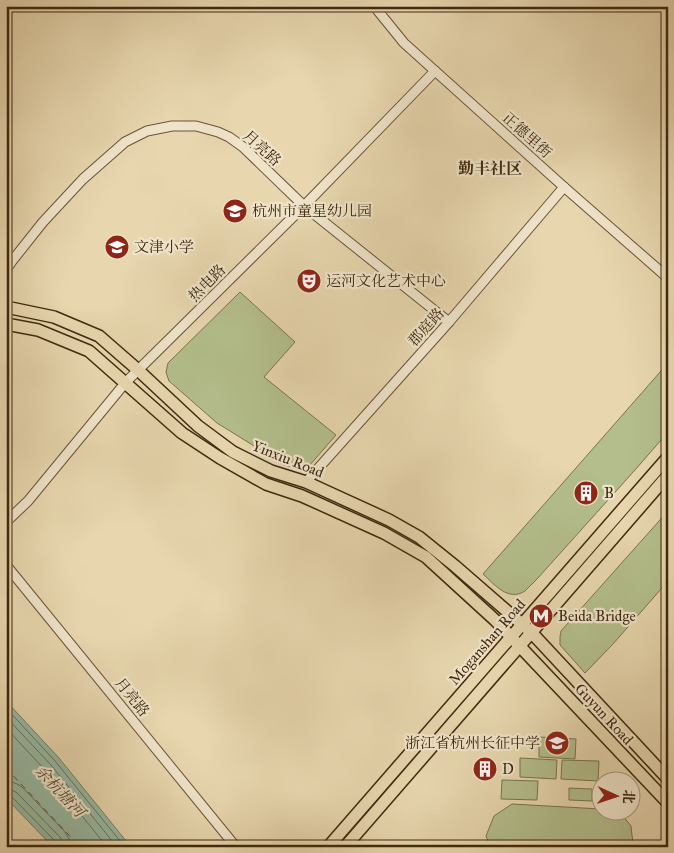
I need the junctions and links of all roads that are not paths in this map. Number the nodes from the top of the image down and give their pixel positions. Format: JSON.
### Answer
{"nodes":[{"id":1,"x":374,"y":6,"type":"edge"},
{"id":2,"x":435,"y":71,"type":"junction"},
{"id":3,"x":564,"y":188,"type":"junction"},
{"id":4,"x":304,"y":206,"type":"junction"},
{"id":5,"x":6,"y":270,"type":"edge"},
{"id":6,"x":668,"y":278,"type":"edge"},
{"id":7,"x":6,"y":307,"type":"edge"},
{"id":8,"x":449,"y":322,"type":"junction"},
{"id":9,"x":6,"y":324,"type":"edge"},
{"id":10,"x":138,"y":370,"type":"junction"},
{"id":11,"x":126,"y":382,"type":"junction"},
{"id":12,"x":668,"y":457,"type":"edge"},
{"id":13,"x":668,"y":475,"type":"edge"},
{"id":14,"x":306,"y":482,"type":"junction"},
{"id":15,"x":6,"y":522,"type":"edge"},
{"id":16,"x":6,"y":565,"type":"edge"},
{"id":17,"x":527,"y":628,"type":"junction"},
{"id":18,"x":515,"y":641,"type":"junction"},
{"id":19,"x":668,"y":779,"type":"edge"},
{"id":20,"x":668,"y":803,"type":"edge"},
{"id":21,"x":236,"y":847,"type":"edge"},
{"id":22,"x":328,"y":847,"type":"edge"},
{"id":23,"x":344,"y":847,"type":"edge"}],
"edges":[{"from":1,"to":2,"type":"street","name":"正德里街"},
{"from":2,"to":3,"type":"street","name":"正德里街"},
{"from":2,"to":4,"type":"street","name":"热电路"},
{"from":3,"to":6,"type":"street","name":"正德里街"},
{"from":3,"to":8,"type":"street","name":"郡庭路"},
{"from":4,"to":5,"type":"street","name":"月亮路"},
{"from":4,"to":8,"type":"street","name":"月亮路"},
{"from":4,"to":10,"type":"street","name":"热电路"},
{"from":7,"to":10,"type":"main road","name":"Yinxiu Road"},
{"from":8,"to":14,"type":"street","name":"郡庭路"},
{"from":9,"to":11,"type":"main road","name":"Yinxiu Road"},
{"from":10,"to":11,"type":"street","name":"热电路"},
{"from":10,"to":14,"type":"main road","name":"Yinxiu Road"},
{"from":11,"to":15,"type":"street","name":"热电路"},
{"from":11,"to":18,"type":"main road","name":"Yinxiu Road"},
{"from":12,"to":17,"type":"main road","name":"Moganshan Road"},
{"from":13,"to":17,"type":"main road","name":"Moganshan Road"},
{"from":14,"to":17,"type":"main road","name":"Yinxiu Road"},
{"from":16,"to":21,"type":"street","name":"月亮路"},
{"from":17,"to":18,"type":"main road","name":"Moganshan Road"},
{"from":17,"to":19,"type":"main road","name":"Yinxiu Road"},
{"from":18,"to":20,"type":"main road","name":"Guyun Road"},
{"from":18,"to":22,"type":"main road","name":"Moganshan Road"},
{"from":18,"to":23,"type":"main road","name":"Moganshan Road"}]}
